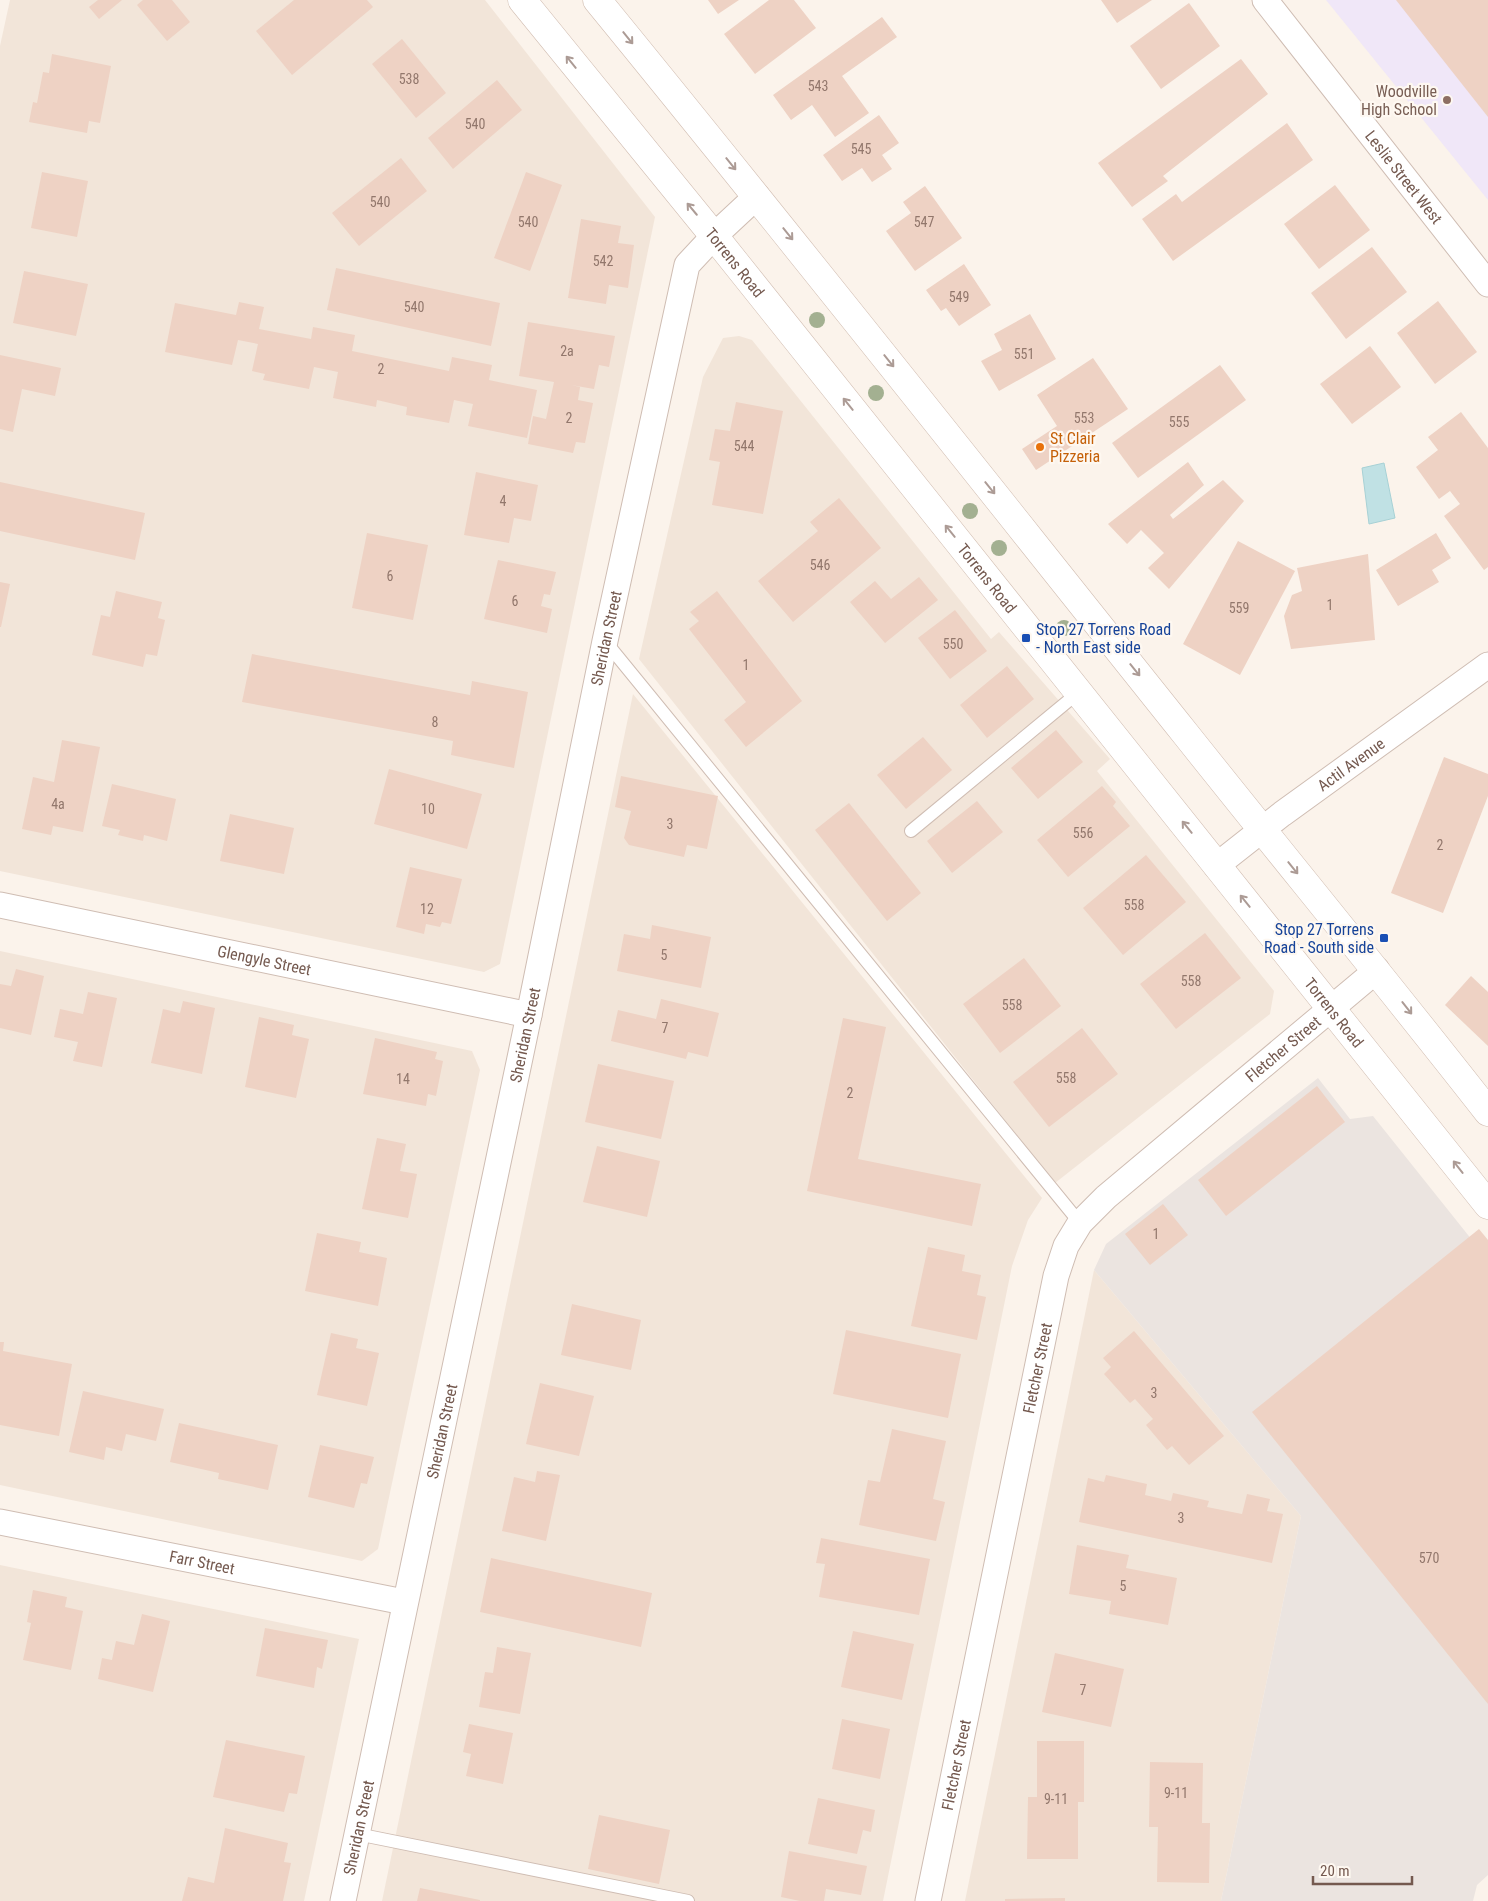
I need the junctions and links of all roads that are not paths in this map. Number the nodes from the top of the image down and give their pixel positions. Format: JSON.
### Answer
{"nodes":[{"id":1,"x":522,"y":0,"type":"edge"},
{"id":2,"x":597,"y":0,"type":"edge"},
{"id":3,"x":1265,"y":0,"type":"edge"},
{"id":4,"x":757,"y":196,"type":"junction"},
{"id":5,"x":714,"y":236,"type":"junction"},
{"id":6,"x":1488,"y":284,"type":"edge"},
{"id":7,"x":605,"y":641,"type":"junction"},
{"id":8,"x":1488,"y":665,"type":"edge"},
{"id":9,"x":1079,"y":692,"type":"junction"},
{"id":10,"x":1263,"y":830,"type":"junction"},
{"id":11,"x":912,"y":831,"type":"dead end"},
{"id":12,"x":1216,"y":866,"type":"junction"},
{"id":13,"x":0,"y":905,"type":"edge"},
{"id":14,"x":1377,"y":970,"type":"junction"},
{"id":15,"x":1331,"y":1007,"type":"junction"},
{"id":16,"x":529,"y":1014,"type":"junction"},
{"id":17,"x":1488,"y":1112,"type":"edge"},
{"id":18,"x":1488,"y":1205,"type":"edge"},
{"id":19,"x":1080,"y":1223,"type":"junction"},
{"id":20,"x":0,"y":1522,"type":"edge"},
{"id":21,"x":404,"y":1602,"type":"junction"},
{"id":22,"x":357,"y":1834,"type":"junction"},
{"id":23,"x":343,"y":1901,"type":"edge"},
{"id":24,"x":688,"y":1901,"type":"edge"},
{"id":25,"x":928,"y":1901,"type":"edge"}],
"edges":[{"from":5,"to":1,"type":"main road","name":"Torrens Road","one_way":true},
{"from":2,"to":4,"type":"main road","one_way":true},
{"from":3,"to":6,"type":"street","name":"Leslie Street West"},
{"from":4,"to":5,"type":"street","name":"Sheridan Street"},
{"from":4,"to":10,"type":"main road","one_way":true},
{"from":5,"to":7,"type":"street","name":"Sheridan Street"},
{"from":9,"to":5,"type":"main road","name":"Torrens Road","one_way":true},
{"from":7,"to":16,"type":"street","name":"Sheridan Street"},
{"from":7,"to":19,"type":"lane"},
{"from":8,"to":10,"type":"street","name":"Actil Avenue"},
{"from":9,"to":11,"type":"lane"},
{"from":12,"to":9,"type":"main road","name":"Torrens Road","one_way":true},
{"from":10,"to":12,"type":"street","name":"Actil Avenue"},
{"from":10,"to":14,"type":"main road","one_way":true},
{"from":15,"to":12,"type":"main road","name":"Torrens Road","one_way":true},
{"from":13,"to":16,"type":"street","name":"Glengyle Street"},
{"from":14,"to":15,"type":"street","name":"Fletcher Street"},
{"from":14,"to":17,"type":"main road","one_way":true},
{"from":18,"to":15,"type":"main road","name":"Torrens Road","one_way":true},
{"from":15,"to":19,"type":"street","name":"Fletcher Street"},
{"from":16,"to":21,"type":"street","name":"Sheridan Street"},
{"from":19,"to":25,"type":"street","name":"Fletcher Street"},
{"from":20,"to":21,"type":"street","name":"Farr Street"},
{"from":21,"to":22,"type":"street","name":"Sheridan Street"},
{"from":22,"to":23,"type":"street","name":"Sheridan Street"},
{"from":22,"to":24,"type":"lane"}]}
